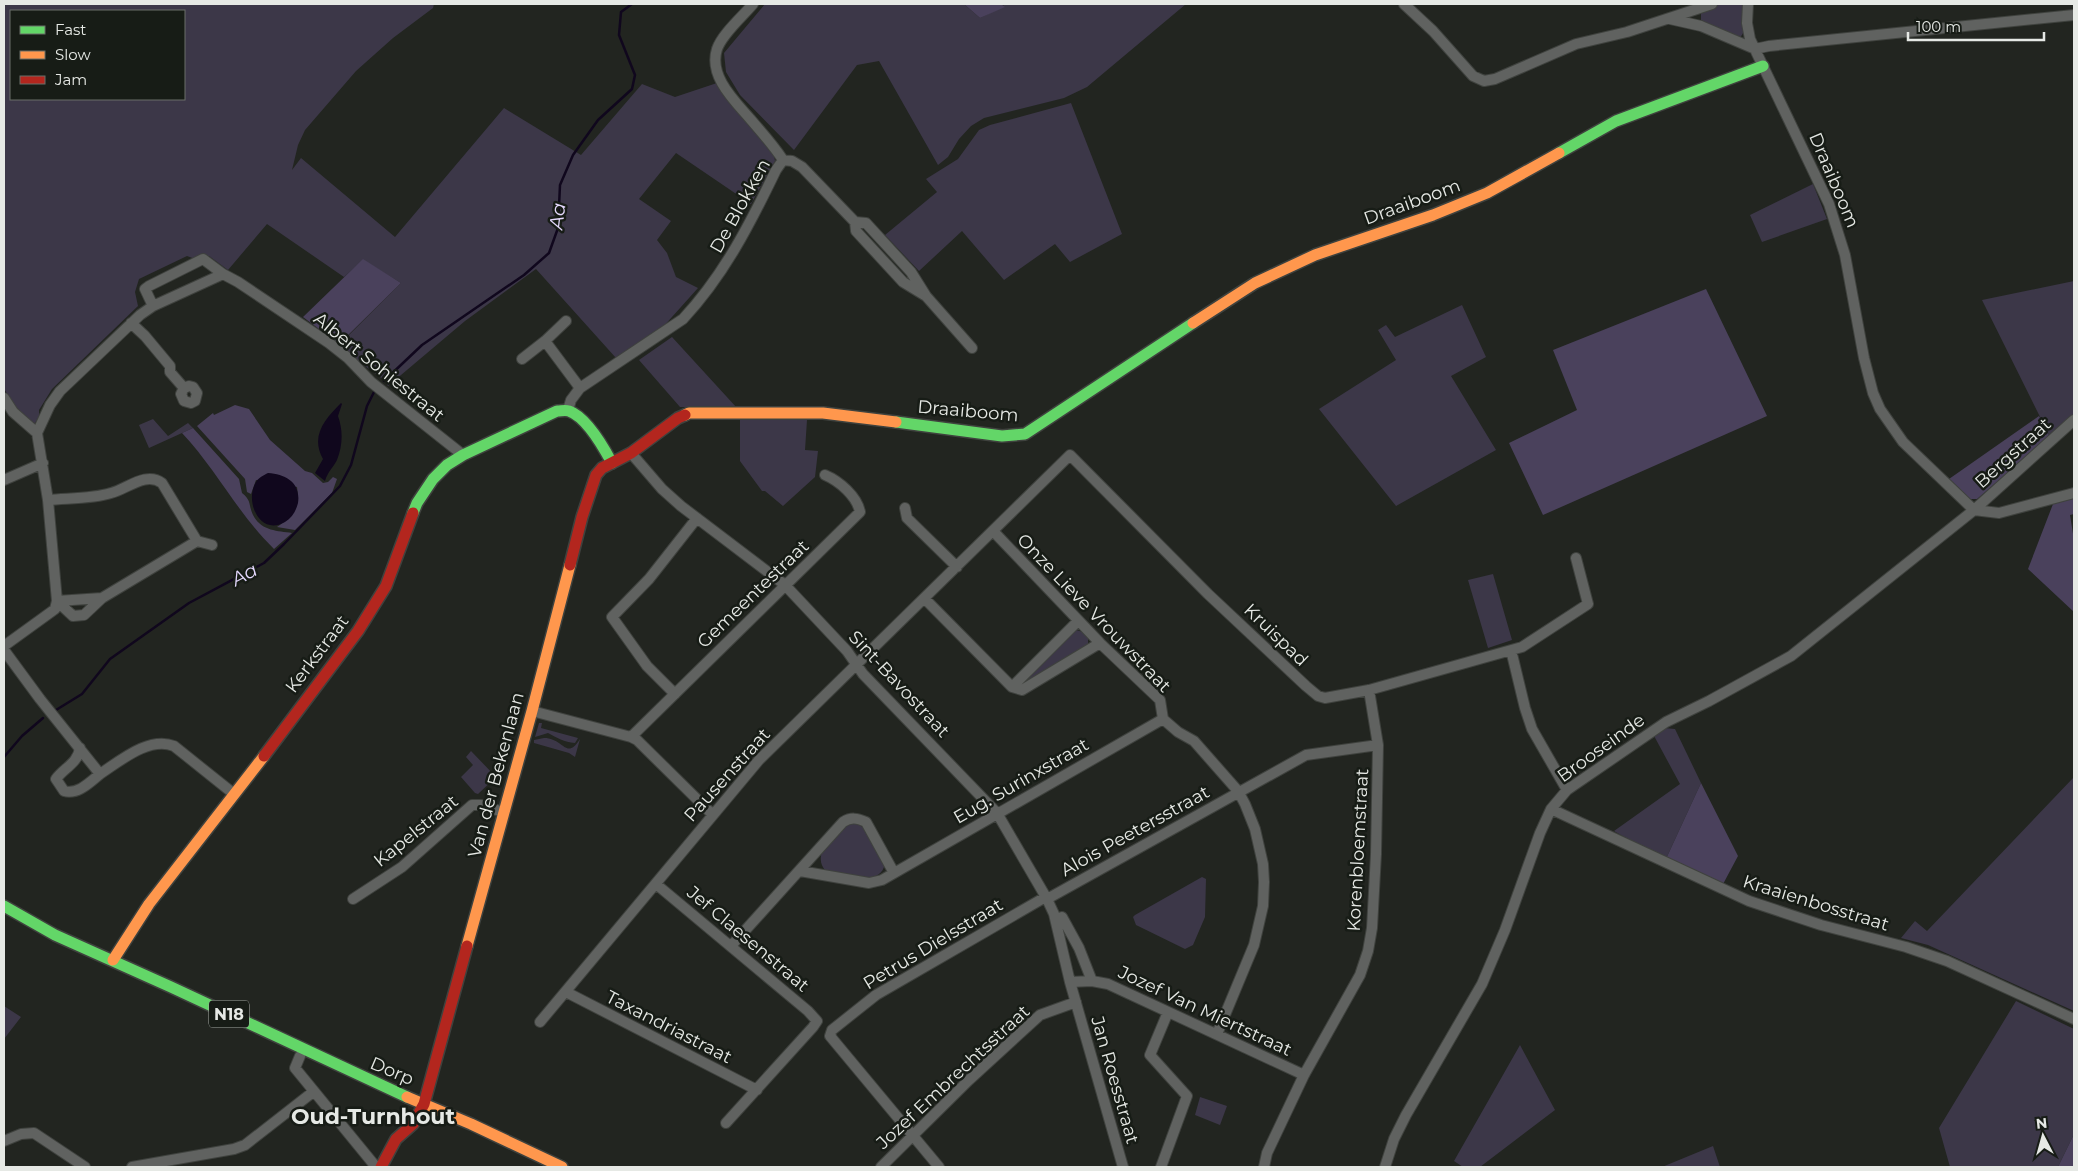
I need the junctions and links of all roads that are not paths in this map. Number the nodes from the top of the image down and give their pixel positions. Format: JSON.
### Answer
{"nodes":[{"id":1,"x":753,"y":4,"type":"edge"},
{"id":2,"x":1404,"y":4,"type":"edge"},
{"id":3,"x":1712,"y":4,"type":"edge"},
{"id":4,"x":1748,"y":4,"type":"edge"},
{"id":5,"x":2074,"y":14,"type":"edge"},
{"id":6,"x":1670,"y":19,"type":"junction"},
{"id":7,"x":1754,"y":49,"type":"junction"},
{"id":8,"x":1763,"y":66,"type":"junction"},
{"id":9,"x":783,"y":160,"type":"junction"},
{"id":10,"x":223,"y":274,"type":"junction"},
{"id":11,"x":153,"y":306,"type":"junction"},
{"id":12,"x":566,"y":321,"type":"dead end"},
{"id":13,"x":131,"y":323,"type":"junction"},
{"id":14,"x":545,"y":341,"type":"junction"},
{"id":15,"x":972,"y":348,"type":"dead end"},
{"id":16,"x":522,"y":359,"type":"dead end"},
{"id":17,"x":184,"y":388,"type":"dead end"},
{"id":18,"x":580,"y":388,"type":"junction"},
{"id":19,"x":4,"y":398,"type":"edge"},
{"id":20,"x":568,"y":410,"type":"junction"},
{"id":21,"x":2074,"y":420,"type":"edge"},
{"id":22,"x":37,"y":433,"type":"junction"},
{"id":23,"x":631,"y":453,"type":"junction"},
{"id":24,"x":463,"y":455,"type":"junction"},
{"id":25,"x":1070,"y":455,"type":"joint"},
{"id":26,"x":43,"y":463,"type":"junction"},
{"id":27,"x":612,"y":463,"type":"junction"},
{"id":28,"x":825,"y":476,"type":"dead end"},
{"id":29,"x":4,"y":480,"type":"edge"},
{"id":30,"x":2074,"y":493,"type":"edge"},
{"id":31,"x":48,"y":500,"type":"junction"},
{"id":32,"x":905,"y":508,"type":"dead end"},
{"id":33,"x":1974,"y":510,"type":"junction"},
{"id":34,"x":697,"y":518,"type":"junction"},
{"id":35,"x":994,"y":532,"type":"junction"},
{"id":36,"x":197,"y":541,"type":"junction"},
{"id":37,"x":212,"y":545,"type":"dead end"},
{"id":38,"x":1576,"y":558,"type":"dead end"},
{"id":39,"x":958,"y":567,"type":"junction"},
{"id":40,"x":785,"y":586,"type":"junction"},
{"id":41,"x":102,"y":598,"type":"junction"},
{"id":42,"x":925,"y":599,"type":"junction"},
{"id":43,"x":58,"y":601,"type":"junction"},
{"id":44,"x":1078,"y":621,"type":"junction"},
{"id":45,"x":1100,"y":643,"type":"junction"},
{"id":46,"x":4,"y":646,"type":"edge"},
{"id":47,"x":4,"y":650,"type":"edge"},
{"id":48,"x":1511,"y":650,"type":"junction"},
{"id":49,"x":857,"y":664,"type":"junction"},
{"id":50,"x":1012,"y":687,"type":"junction"},
{"id":51,"x":1369,"y":690,"type":"junction"},
{"id":52,"x":675,"y":694,"type":"junction"},
{"id":53,"x":532,"y":711,"type":"junction"},
{"id":54,"x":1163,"y":719,"type":"junction"},
{"id":55,"x":631,"y":736,"type":"junction"},
{"id":56,"x":1378,"y":745,"type":"junction"},
{"id":57,"x":80,"y":748,"type":"junction"},
{"id":58,"x":100,"y":774,"type":"junction"},
{"id":59,"x":1567,"y":790,"type":"junction"},
{"id":60,"x":1238,"y":791,"type":"junction"},
{"id":61,"x":234,"y":794,"type":"junction"},
{"id":62,"x":1551,"y":810,"type":"junction"},
{"id":63,"x":503,"y":812,"type":"junction"},
{"id":64,"x":998,"y":813,"type":"junction"},
{"id":65,"x":712,"y":814,"type":"junction"},
{"id":66,"x":800,"y":871,"type":"junction"},
{"id":67,"x":894,"y":873,"type":"junction"},
{"id":68,"x":656,"y":884,"type":"junction"},
{"id":69,"x":353,"y":899,"type":"dead end"},
{"id":70,"x":1047,"y":899,"type":"junction"},
{"id":71,"x":4,"y":906,"type":"edge"},
{"id":72,"x":1062,"y":917,"type":"dead end"},
{"id":73,"x":731,"y":946,"type":"junction"},
{"id":74,"x":113,"y":960,"type":"junction"},
{"id":75,"x":1092,"y":981,"type":"junction"},
{"id":76,"x":1070,"y":982,"type":"junction"},
{"id":77,"x":566,"y":992,"type":"junction"},
{"id":78,"x":1076,"y":1002,"type":"junction"},
{"id":79,"x":1168,"y":1012,"type":"junction"},
{"id":80,"x":2074,"y":1019,"type":"edge"},
{"id":81,"x":540,"y":1022,"type":"dead end"},
{"id":82,"x":1217,"y":1034,"type":"junction"},
{"id":83,"x":301,"y":1053,"type":"junction"},
{"id":84,"x":1304,"y":1074,"type":"junction"},
{"id":85,"x":757,"y":1090,"type":"junction"},
{"id":86,"x":314,"y":1092,"type":"junction"},
{"id":87,"x":424,"y":1104,"type":"junction"},
{"id":88,"x":726,"y":1124,"type":"dead end"},
{"id":89,"x":913,"y":1136,"type":"junction"},
{"id":90,"x":4,"y":1141,"type":"edge"},
{"id":91,"x":85,"y":1167,"type":"edge"},
{"id":92,"x":132,"y":1167,"type":"edge"},
{"id":93,"x":376,"y":1167,"type":"edge"},
{"id":94,"x":380,"y":1167,"type":"edge"},
{"id":95,"x":562,"y":1167,"type":"edge"},
{"id":96,"x":881,"y":1167,"type":"edge"},
{"id":97,"x":939,"y":1167,"type":"edge"},
{"id":98,"x":1123,"y":1167,"type":"edge"},
{"id":99,"x":1161,"y":1167,"type":"edge"},
{"id":100,"x":1264,"y":1167,"type":"edge"},
{"id":101,"x":1385,"y":1167,"type":"edge"}],
"edges":[{"from":1,"to":9,"type":"street","name":"De Blokken"},
{"from":2,"to":6,"type":"street"},
{"from":3,"to":6,"type":"street"},
{"from":4,"to":7,"type":"street"},
{"from":5,"to":7,"type":"street"},
{"from":6,"to":7,"type":"street"},
{"from":7,"to":8,"type":"street"},
{"from":8,"to":23,"type":"street","name":"Draaiboom"},
{"from":8,"to":33,"type":"street","name":"Draaiboom"},
{"from":9,"to":15,"type":"street"},
{"from":9,"to":18,"type":"street","name":"De Blokken"},
{"from":10,"to":11,"type":"street"},
{"from":10,"to":11,"type":"street","name":"Albert Sohiestraat"},
{"from":10,"to":24,"type":"street","name":"Albert Sohiestraat"},
{"from":11,"to":13,"type":"street"},
{"from":12,"to":14,"type":"street"},
{"from":13,"to":17,"type":"street"},
{"from":13,"to":22,"type":"street"},
{"from":14,"to":16,"type":"street"},
{"from":14,"to":18,"type":"street"},
{"from":18,"to":20,"type":"street"},
{"from":19,"to":22,"type":"street"},
{"from":20,"to":24,"type":"street","name":"Kerkstraat"},
{"from":20,"to":27,"type":"street"},
{"from":21,"to":33,"type":"street","name":"Bergstraat"},
{"from":22,"to":26,"type":"street"},
{"from":23,"to":27,"type":"street","name":"Draaiboom"},
{"from":23,"to":34,"type":"street","name":"Sint-Bavostraat"},
{"from":24,"to":61,"type":"street","name":"Kerkstraat"},
{"from":25,"to":35,"type":"street","name":"Pausenstraat"},
{"from":25,"to":51,"type":"street","name":"Kruispad"},
{"from":26,"to":29,"type":"street"},
{"from":26,"to":31,"type":"street"},
{"from":27,"to":53,"type":"street","name":"Van der Bekenlaan"},
{"from":28,"to":40,"type":"street","name":"Gemeentestraat"},
{"from":30,"to":33,"type":"street"},
{"from":31,"to":36,"type":"street"},
{"from":31,"to":43,"type":"street"},
{"from":32,"to":39,"type":"street"},
{"from":33,"to":59,"type":"street","name":"Brooseinde"},
{"from":34,"to":40,"type":"street","name":"Sint-Bavostraat"},
{"from":34,"to":52,"type":"street"},
{"from":35,"to":39,"type":"street","name":"Pausenstraat"},
{"from":35,"to":44,"type":"street","name":"Onze Lieve Vrouwstraat"},
{"from":36,"to":37,"type":"street"},
{"from":36,"to":41,"type":"street"},
{"from":38,"to":48,"type":"street","name":"Kruispad"},
{"from":39,"to":42,"type":"street","name":"Pausenstraat"},
{"from":40,"to":49,"type":"street","name":"Sint-Bavostraat"},
{"from":40,"to":52,"type":"street","name":"Gemeentestraat"},
{"from":41,"to":43,"type":"street"},
{"from":41,"to":43,"type":"street"},
{"from":42,"to":49,"type":"street","name":"Pausenstraat"},
{"from":42,"to":50,"type":"street"},
{"from":43,"to":46,"type":"street"},
{"from":44,"to":45,"type":"street","name":"Onze Lieve Vrouwstraat"},
{"from":44,"to":50,"type":"street"},
{"from":45,"to":50,"type":"street"},
{"from":45,"to":54,"type":"street","name":"Onze Lieve Vrouwstraat"},
{"from":47,"to":57,"type":"street"},
{"from":48,"to":51,"type":"street","name":"Kruispad"},
{"from":48,"to":59,"type":"street"},
{"from":49,"to":64,"type":"street","name":"Sint-Bavostraat"},
{"from":49,"to":65,"type":"street","name":"Pausenstraat"},
{"from":51,"to":56,"type":"street","name":"Korenbloemstraat"},
{"from":52,"to":55,"type":"street","name":"Gemeentestraat"},
{"from":53,"to":55,"type":"street"},
{"from":53,"to":63,"type":"street","name":"Van der Bekenlaan"},
{"from":54,"to":60,"type":"street","name":"Onze Lieve Vrouwstraat"},
{"from":54,"to":64,"type":"street","name":"Eug. Surinxstraat"},
{"from":55,"to":65,"type":"street"},
{"from":56,"to":60,"type":"street","name":"Alois Peetersstraat"},
{"from":56,"to":84,"type":"street","name":"Korenbloemstraat"},
{"from":57,"to":58,"type":"street"},
{"from":57,"to":58,"type":"street"},
{"from":58,"to":61,"type":"street"},
{"from":59,"to":62,"type":"street","name":"Brooseinde"},
{"from":60,"to":70,"type":"street","name":"Alois Peetersstraat"},
{"from":60,"to":82,"type":"street","name":"Onze Lieve Vrouwstraat"},
{"from":61,"to":74,"type":"street","name":"Kerkstraat"},
{"from":62,"to":80,"type":"street","name":"Kraaienbosstraat"},
{"from":62,"to":101,"type":"street","name":"Brooseinde"},
{"from":63,"to":69,"type":"street","name":"Kapelstraat"},
{"from":63,"to":87,"type":"street","name":"Van der Bekenlaan"},
{"from":64,"to":67,"type":"street","name":"Eug. Surinxstraat"},
{"from":64,"to":70,"type":"street","name":"Sint-Bavostraat"},
{"from":65,"to":68,"type":"street","name":"Pausenstraat"},
{"from":66,"to":67,"type":"street","name":"Eug. Surinxstraat"},
{"from":66,"to":67,"type":"street"},
{"from":66,"to":73,"type":"street"},
{"from":68,"to":73,"type":"street","name":"Jef Claesenstraat"},
{"from":68,"to":77,"type":"street","name":"Pausenstraat"},
{"from":70,"to":76,"type":"street","name":"Sint-Bavostraat"},
{"from":70,"to":89,"type":"street","name":"Petrus Dielsstraat"},
{"from":71,"to":74,"type":"street","number":"N18"},
{"from":72,"to":75,"type":"street"},
{"from":73,"to":85,"type":"street","name":"Jef Claesenstraat"},
{"from":74,"to":83,"type":"street","number":"N18"},
{"from":75,"to":76,"type":"street","name":"Jozef Van Miertstraat"},
{"from":75,"to":79,"type":"street","name":"Jozef Van Miertstraat"},
{"from":76,"to":78,"type":"street","name":"Jan Roesstraat"},
{"from":77,"to":81,"type":"street","name":"Pausenstraat"},
{"from":77,"to":85,"type":"street","name":"Taxandriastraat"},
{"from":78,"to":89,"type":"street","name":"Jozef Embrechtsstraat"},
{"from":78,"to":98,"type":"street","name":"Jan Roesstraat"},
{"from":79,"to":82,"type":"street","name":"Jozef Van Miertstraat"},
{"from":79,"to":99,"type":"street"},
{"from":82,"to":84,"type":"street","name":"Jozef Van Miertstraat"},
{"from":83,"to":86,"type":"street"},
{"from":83,"to":87,"type":"street","name":"Dorp","number":"N18"},
{"from":84,"to":100,"type":"street","name":"Korenbloemstraat"},
{"from":85,"to":88,"type":"street"},
{"from":86,"to":92,"type":"street"},
{"from":86,"to":93,"type":"street"},
{"from":87,"to":94,"type":"street","name":"Dorp"},
{"from":87,"to":95,"type":"street","number":"N18"},
{"from":89,"to":96,"type":"street","name":"Jozef Embrechtsstraat"},
{"from":89,"to":97,"type":"street"},
{"from":90,"to":91,"type":"street"}]}
